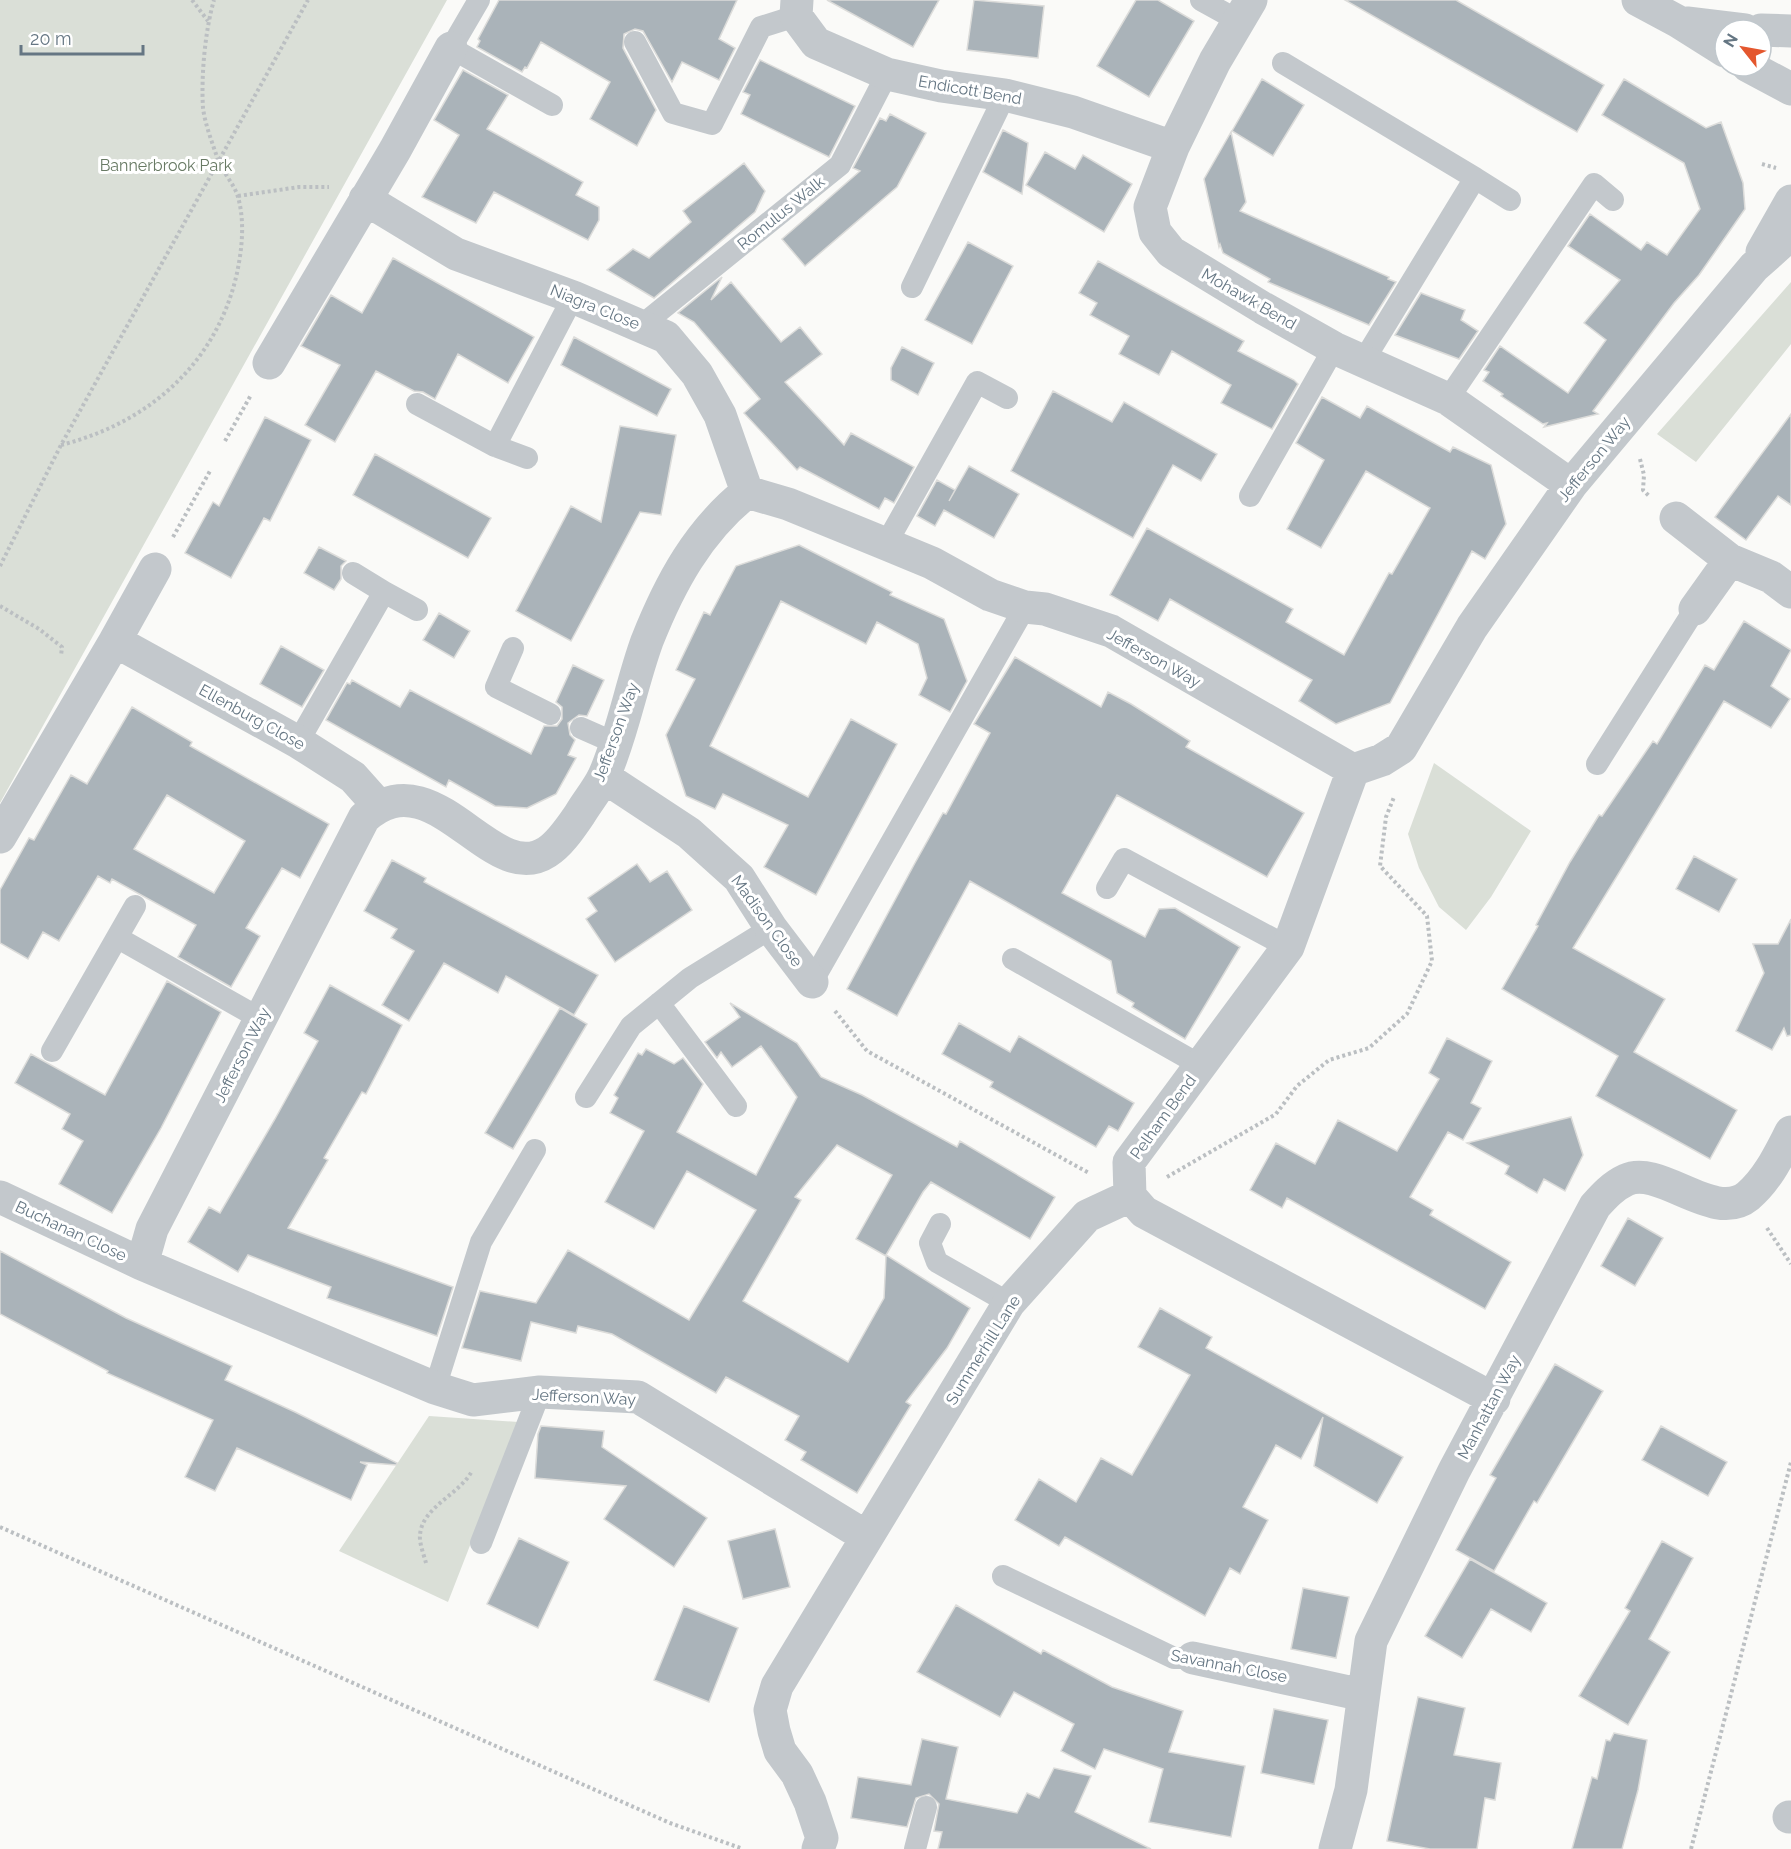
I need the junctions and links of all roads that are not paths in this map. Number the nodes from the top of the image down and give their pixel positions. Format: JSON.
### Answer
{"nodes":[{"id":1,"x":479,"y":0,"type":"edge"},
{"id":2,"x":1201,"y":0,"type":"edge"},
{"id":3,"x":1638,"y":0,"type":"edge"},
{"id":4,"x":797,"y":8,"type":"edge"},
{"id":5,"x":1245,"y":11,"type":"edge"},
{"id":6,"x":1679,"y":22,"type":"junction"},
{"id":7,"x":1713,"y":26,"type":"edge"},
{"id":8,"x":1773,"y":30,"type":"edge"},
{"id":9,"x":1791,"y":31,"type":"edge"},
{"id":10,"x":635,"y":42,"type":"dead end"},
{"id":11,"x":1713,"y":43,"type":"edge"},
{"id":12,"x":451,"y":48,"type":"junction"},
{"id":13,"x":1283,"y":63,"type":"dead end"},
{"id":14,"x":887,"y":74,"type":"junction"},
{"id":15,"x":1771,"y":78,"type":"edge"},
{"id":16,"x":1791,"y":89,"type":"edge"},
{"id":17,"x":1005,"y":95,"type":"junction"},
{"id":18,"x":552,"y":105,"type":"dead end"},
{"id":19,"x":1173,"y":147,"type":"junction"},
{"id":20,"x":1475,"y":178,"type":"junction"},
{"id":21,"x":365,"y":199,"type":"junction"},
{"id":22,"x":1510,"y":200,"type":"dead end"},
{"id":23,"x":1613,"y":200,"type":"dead end"},
{"id":24,"x":1791,"y":201,"type":"edge"},
{"id":25,"x":1791,"y":234,"type":"edge"},
{"id":26,"x":1754,"y":267,"type":"junction"},
{"id":27,"x":912,"y":287,"type":"dead end"},
{"id":28,"x":573,"y":297,"type":"junction"},
{"id":29,"x":642,"y":325,"type":"junction"},
{"id":30,"x":1334,"y":348,"type":"junction"},
{"id":31,"x":1364,"y":360,"type":"junction"},
{"id":32,"x":269,"y":363,"type":"road end"},
{"id":33,"x":1007,"y":398,"type":"dead end"},
{"id":34,"x":1448,"y":399,"type":"junction"},
{"id":35,"x":417,"y":404,"type":"dead end"},
{"id":36,"x":495,"y":446,"type":"junction"},
{"id":37,"x":527,"y":458,"type":"dead end"},
{"id":38,"x":1571,"y":485,"type":"junction"},
{"id":39,"x":747,"y":492,"type":"junction"},
{"id":40,"x":1250,"y":496,"type":"dead end"},
{"id":41,"x":1666,"y":505,"type":"road end"},
{"id":42,"x":886,"y":544,"type":"junction"},
{"id":43,"x":1730,"y":560,"type":"junction"},
{"id":44,"x":156,"y":569,"type":"road end"},
{"id":45,"x":353,"y":573,"type":"dead end"},
{"id":46,"x":384,"y":592,"type":"junction"},
{"id":47,"x":1791,"y":592,"type":"edge"},
{"id":48,"x":1025,"y":607,"type":"junction"},
{"id":49,"x":1695,"y":609,"type":"joint"},
{"id":50,"x":417,"y":610,"type":"dead end"},
{"id":51,"x":115,"y":641,"type":"junction"},
{"id":52,"x":513,"y":648,"type":"dead end"},
{"id":53,"x":550,"y":714,"type":"dead end"},
{"id":54,"x":581,"y":728,"type":"dead end"},
{"id":55,"x":298,"y":742,"type":"junction"},
{"id":56,"x":615,"y":743,"type":"junction"},
{"id":57,"x":1597,"y":764,"type":"dead end"},
{"id":58,"x":1353,"y":770,"type":"junction"},
{"id":59,"x":604,"y":777,"type":"junction"},
{"id":60,"x":378,"y":805,"type":"junction"},
{"id":61,"x":0,"y":837,"type":"edge"},
{"id":62,"x":1107,"y":888,"type":"dead end"},
{"id":63,"x":135,"y":906,"type":"dead end"},
{"id":64,"x":771,"y":928,"type":"junction"},
{"id":65,"x":118,"y":938,"type":"junction"},
{"id":66,"x":1288,"y":946,"type":"junction"},
{"id":67,"x":1013,"y":958,"type":"dead end"},
{"id":68,"x":812,"y":982,"type":"joint"},
{"id":69,"x":659,"y":1003,"type":"junction"},
{"id":70,"x":261,"y":1019,"type":"junction"},
{"id":71,"x":52,"y":1051,"type":"dead end"},
{"id":72,"x":1200,"y":1065,"type":"junction"},
{"id":73,"x":586,"y":1097,"type":"dead end"},
{"id":74,"x":735,"y":1106,"type":"dead end"},
{"id":75,"x":1791,"y":1132,"type":"edge"},
{"id":76,"x":535,"y":1150,"type":"dead end"},
{"id":77,"x":1130,"y":1196,"type":"junction"},
{"id":78,"x":0,"y":1197,"type":"edge"},
{"id":79,"x":940,"y":1224,"type":"dead end"},
{"id":80,"x":142,"y":1264,"type":"junction"},
{"id":81,"x":1009,"y":1303,"type":"junction"},
{"id":82,"x":435,"y":1388,"type":"junction"},
{"id":83,"x":540,"y":1392,"type":"junction"},
{"id":84,"x":1494,"y":1399,"type":"junction"},
{"id":85,"x":867,"y":1537,"type":"junction"},
{"id":86,"x":481,"y":1543,"type":"dead end"},
{"id":87,"x":1003,"y":1576,"type":"dead end"},
{"id":88,"x":1194,"y":1658,"type":"joint"},
{"id":89,"x":1363,"y":1695,"type":"junction"},
{"id":90,"x":926,"y":1807,"type":"dead end"},
{"id":91,"x":818,"y":1849,"type":"edge"},
{"id":92,"x":915,"y":1849,"type":"edge"},
{"id":93,"x":1335,"y":1849,"type":"edge"}],
"edges":[{"from":1,"to":12,"type":"lane"},
{"from":2,"to":5,"type":"lane"},
{"from":3,"to":6,"type":"street"},
{"from":4,"to":10,"type":"lane"},
{"from":4,"to":14,"type":"street","name":"Endicott Bend"},
{"from":5,"to":19,"type":"street","name":"Mohawk Bend"},
{"from":6,"to":7,"type":"street"},
{"from":6,"to":11,"type":"street"},
{"from":8,"to":9,"type":"street"},
{"from":12,"to":18,"type":"lane"},
{"from":12,"to":21,"type":"street"},
{"from":13,"to":20,"type":"lane"},
{"from":14,"to":17,"type":"street","name":"Endicott Bend"},
{"from":14,"to":29,"type":"lane","name":"Romulus Walk"},
{"from":15,"to":16,"type":"street"},
{"from":17,"to":19,"type":"street","name":"Endicott Bend"},
{"from":17,"to":27,"type":"lane"},
{"from":19,"to":30,"type":"street","name":"Mohawk Bend"},
{"from":20,"to":22,"type":"lane"},
{"from":20,"to":31,"type":"lane"},
{"from":21,"to":28,"type":"street","name":"Niagra Close"},
{"from":21,"to":32,"type":"street"},
{"from":23,"to":34,"type":"lane"},
{"from":24,"to":26,"type":"street","name":"Jefferson Way"},
{"from":25,"to":26,"type":"street","name":"Jefferson Way"},
{"from":26,"to":38,"type":"street","name":"Jefferson Way"},
{"from":28,"to":29,"type":"street","name":"Niagra Close"},
{"from":28,"to":36,"type":"lane"},
{"from":29,"to":39,"type":"street","name":"Niagra Close"},
{"from":30,"to":31,"type":"street","name":"Mohawk Bend"},
{"from":30,"to":40,"type":"lane"},
{"from":31,"to":34,"type":"street","name":"Mohawk Bend"},
{"from":33,"to":42,"type":"lane"},
{"from":34,"to":38,"type":"street","name":"Mohawk Bend"},
{"from":35,"to":36,"type":"lane"},
{"from":36,"to":37,"type":"lane"},
{"from":38,"to":58,"type":"street","name":"Jefferson Way"},
{"from":39,"to":42,"type":"street","name":"Jefferson Way"},
{"from":39,"to":56,"type":"street","name":"Jefferson Way"},
{"from":41,"to":43,"type":"street"},
{"from":42,"to":48,"type":"street","name":"Jefferson Way"},
{"from":43,"to":47,"type":"street"},
{"from":43,"to":49,"type":"street"},
{"from":44,"to":51,"type":"street"},
{"from":45,"to":46,"type":"lane"},
{"from":46,"to":50,"type":"lane"},
{"from":46,"to":55,"type":"lane"},
{"from":48,"to":58,"type":"street","name":"Jefferson Way"},
{"from":48,"to":68,"type":"lane"},
{"from":49,"to":57,"type":"lane"},
{"from":51,"to":55,"type":"street","name":"Ellenburg Close"},
{"from":51,"to":61,"type":"street"},
{"from":52,"to":53,"type":"lane"},
{"from":54,"to":56,"type":"lane"},
{"from":55,"to":60,"type":"street","name":"Ellenburg Close"},
{"from":56,"to":59,"type":"street","name":"Jefferson Way"},
{"from":58,"to":66,"type":"street","name":"Pelham Bend"},
{"from":59,"to":60,"type":"street","name":"Jefferson Way"},
{"from":59,"to":64,"type":"street","name":"Madison Close"},
{"from":60,"to":70,"type":"street","name":"Jefferson Way"},
{"from":62,"to":66,"type":"lane"},
{"from":63,"to":65,"type":"lane"},
{"from":64,"to":68,"type":"street","name":"Madison Close"},
{"from":64,"to":69,"type":"lane"},
{"from":65,"to":70,"type":"lane"},
{"from":65,"to":71,"type":"lane"},
{"from":66,"to":72,"type":"street","name":"Pelham Bend"},
{"from":67,"to":72,"type":"lane"},
{"from":69,"to":73,"type":"lane"},
{"from":69,"to":74,"type":"lane"},
{"from":70,"to":80,"type":"street","name":"Jefferson Way"},
{"from":72,"to":77,"type":"street","name":"Pelham Bend"},
{"from":75,"to":84,"type":"street","name":"Manhattan Way"},
{"from":76,"to":82,"type":"lane"},
{"from":77,"to":81,"type":"street","name":"Summerhill Lane"},
{"from":77,"to":84,"type":"street"},
{"from":78,"to":80,"type":"street","name":"Buchanan Close"},
{"from":79,"to":81,"type":"lane"},
{"from":80,"to":82,"type":"street","name":"Jefferson Way"},
{"from":81,"to":85,"type":"street","name":"Summerhill Lane"},
{"from":82,"to":83,"type":"street","name":"Jefferson Way"},
{"from":83,"to":85,"type":"street","name":"Jefferson Way"},
{"from":83,"to":86,"type":"lane"},
{"from":84,"to":89,"type":"street","name":"Manhattan Way"},
{"from":85,"to":91,"type":"street","name":"Summerhill Lane"},
{"from":87,"to":88,"type":"lane","name":"Savannah Close"},
{"from":88,"to":89,"type":"street","name":"Savannah Close"},
{"from":89,"to":93,"type":"street","name":"Manhattan Way"},
{"from":90,"to":92,"type":"lane"}]}
